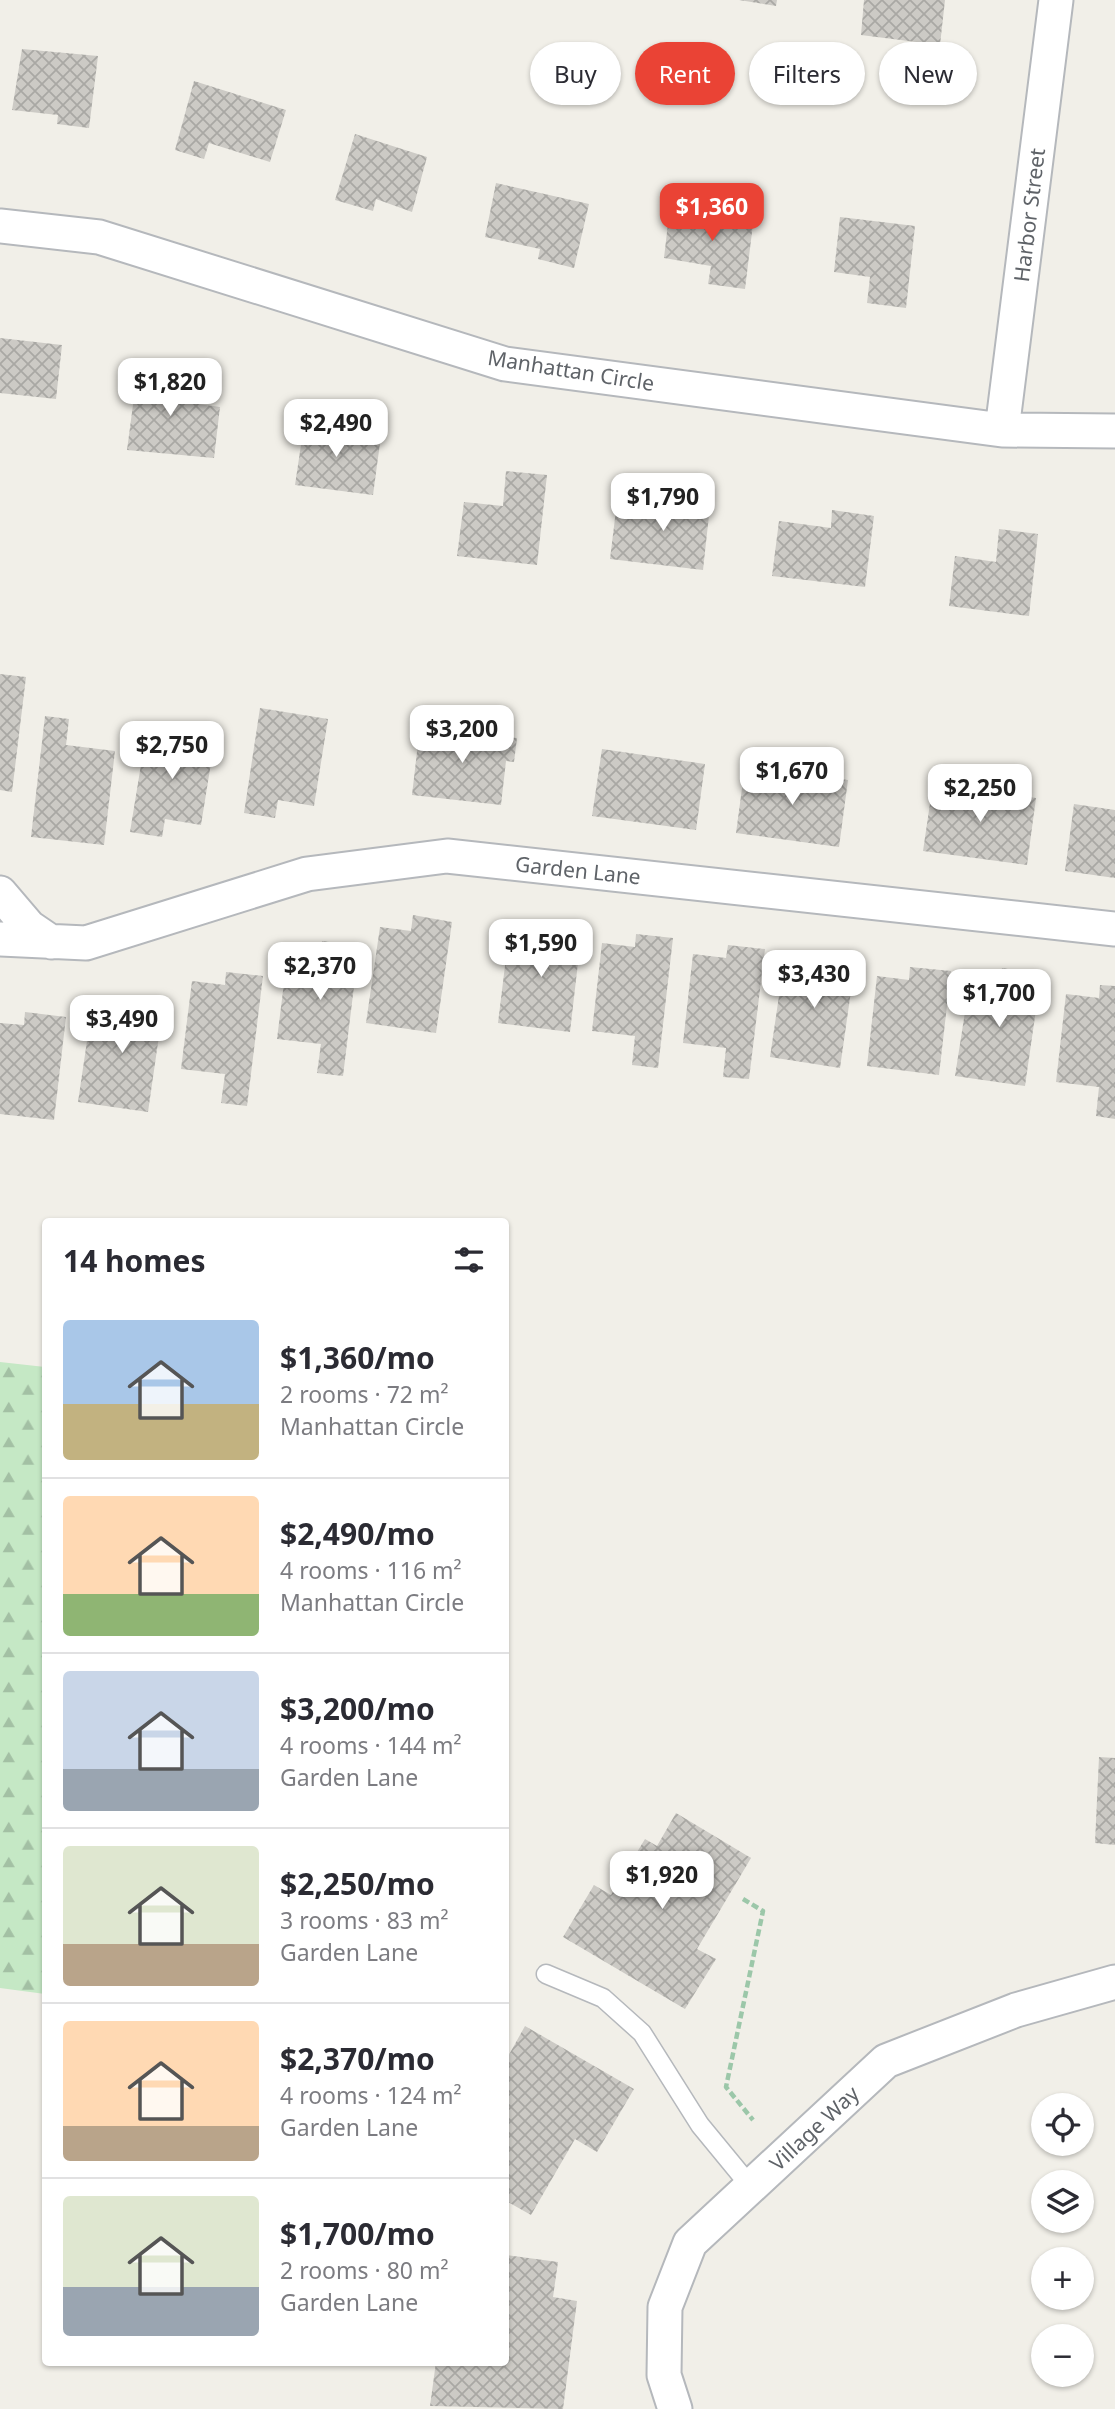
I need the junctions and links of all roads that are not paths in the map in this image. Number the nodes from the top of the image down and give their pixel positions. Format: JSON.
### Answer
{"nodes":[{"id":1,"x":1056,"y":0,"type":"edge"},
{"id":2,"x":0,"y":226,"type":"edge"},
{"id":3,"x":1002,"y":430,"type":"junction"},
{"id":4,"x":1115,"y":431,"type":"edge"},
{"id":5,"x":0,"y":893,"type":"edge"},
{"id":6,"x":1115,"y":929,"type":"edge"},
{"id":7,"x":0,"y":939,"type":"edge"},
{"id":8,"x":51,"y":942,"type":"junction"},
{"id":9,"x":546,"y":1974,"type":"dead end"},
{"id":10,"x":1115,"y":1982,"type":"edge"},
{"id":11,"x":751,"y":2187,"type":"junction"},
{"id":12,"x":675,"y":2409,"type":"edge"}],
"edges":[{"from":1,"to":3,"type":"street","name":"Harbor Street"},
{"from":2,"to":3,"type":"street","name":"Manhattan Circle"},
{"from":3,"to":4,"type":"street","name":"Manhattan Circle"},
{"from":5,"to":8,"type":"street"},
{"from":6,"to":8,"type":"street","name":"Garden Lane"},
{"from":7,"to":8,"type":"street","name":"Garden Lane"},
{"from":9,"to":11,"type":"lane"},
{"from":10,"to":11,"type":"street","name":"Village Way"},
{"from":11,"to":12,"type":"street","name":"Village Way"}]}
